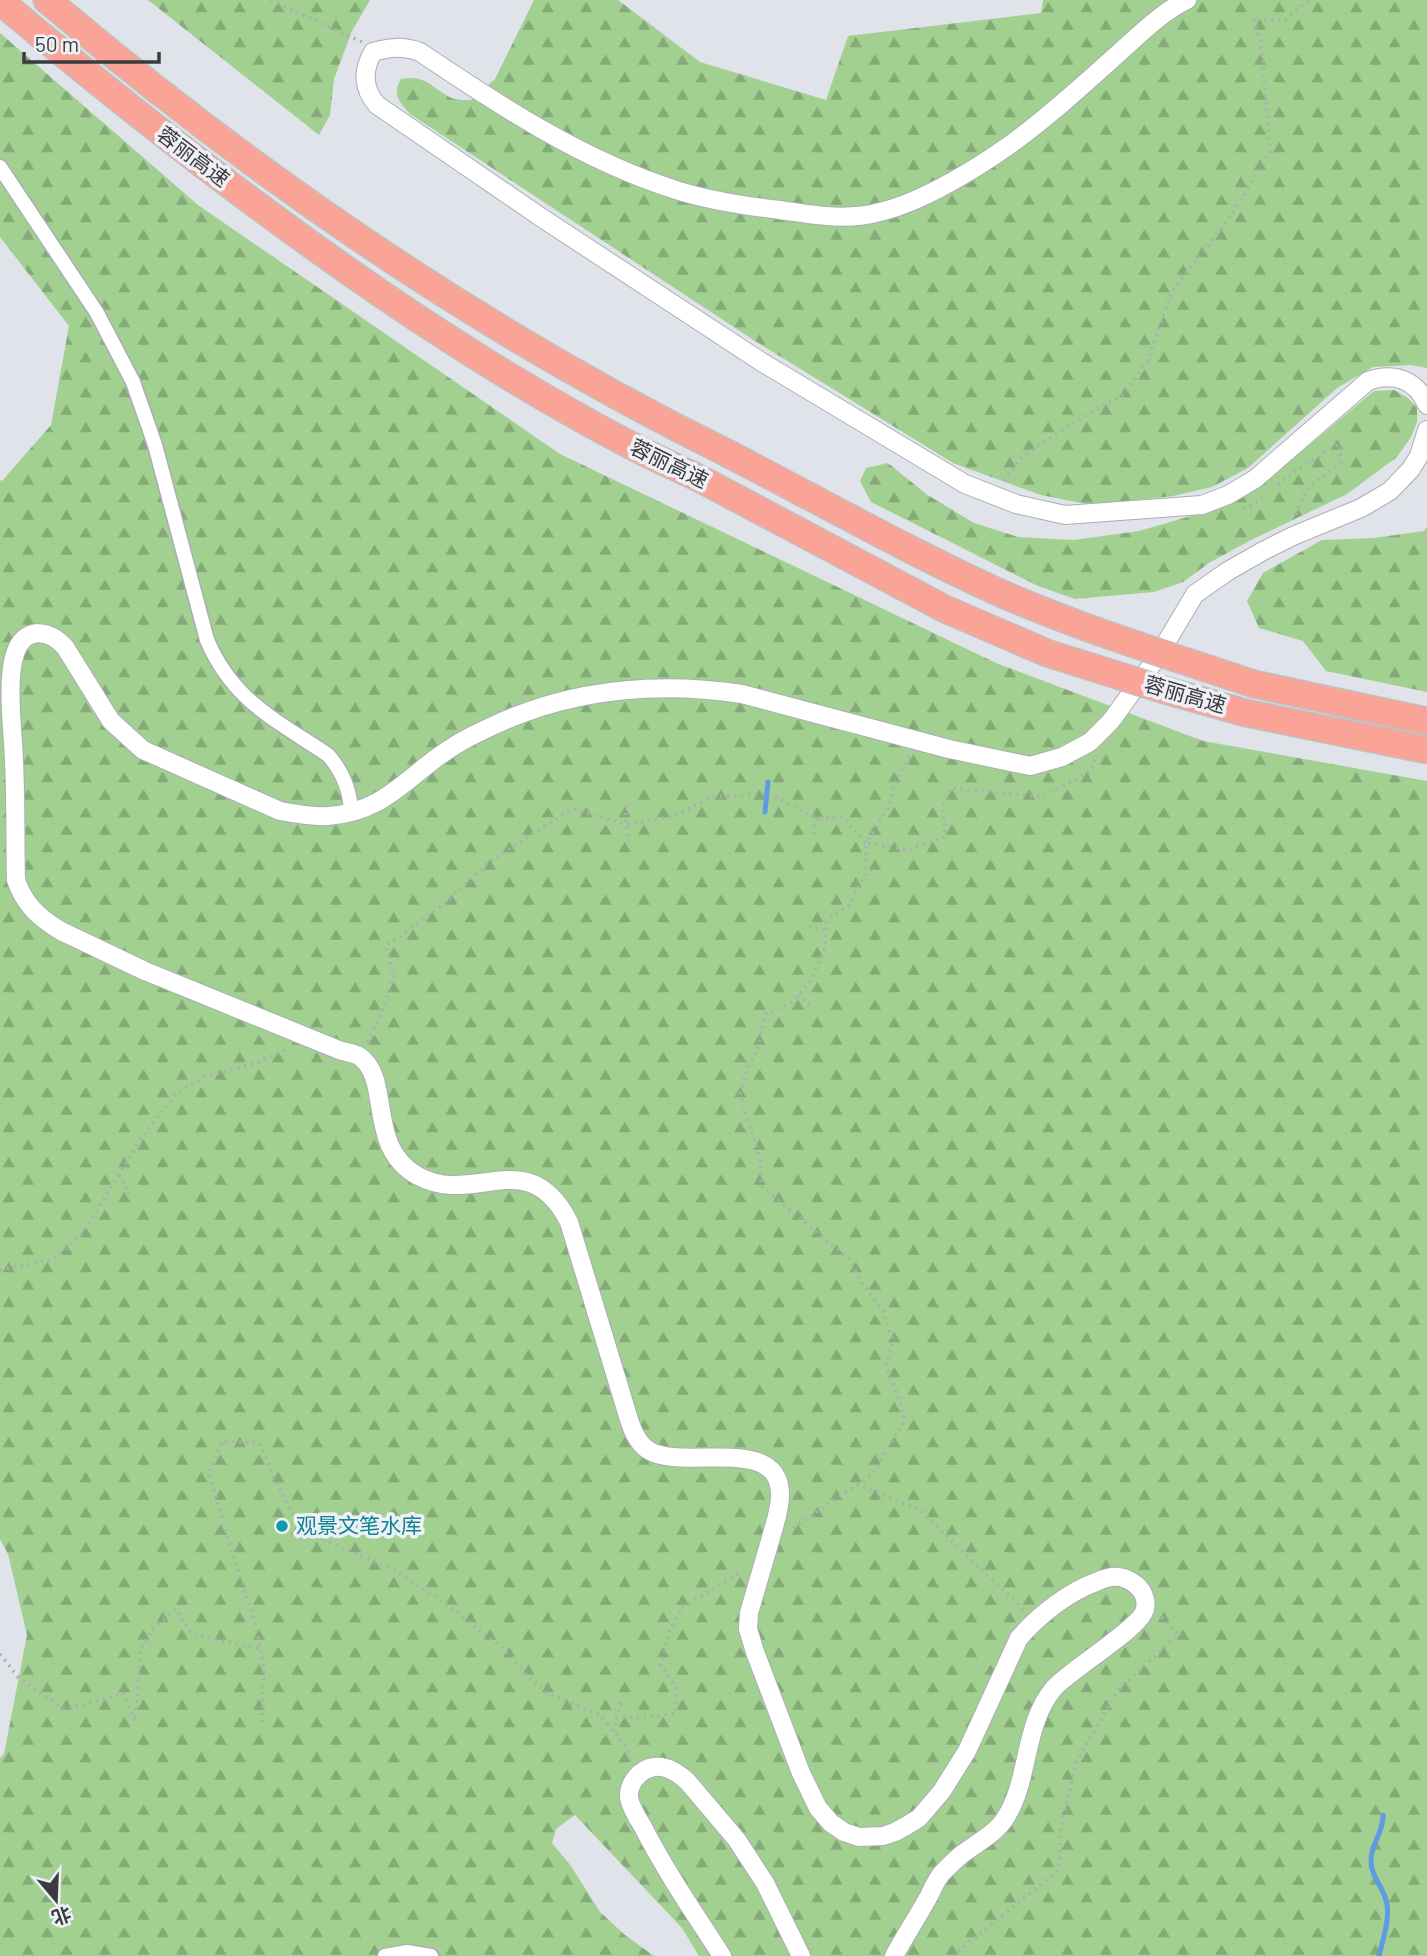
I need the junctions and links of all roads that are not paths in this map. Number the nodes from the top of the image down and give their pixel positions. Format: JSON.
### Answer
{"nodes":[{"id":1,"x":47,"y":0,"type":"edge"},
{"id":2,"x":1187,"y":0,"type":"edge"},
{"id":3,"x":0,"y":1,"type":"edge"},
{"id":4,"x":0,"y":167,"type":"edge"},
{"id":5,"x":1427,"y":405,"type":"edge"},
{"id":6,"x":1427,"y":430,"type":"edge"},
{"id":7,"x":1427,"y":721,"type":"edge"},
{"id":8,"x":1427,"y":750,"type":"edge"},
{"id":9,"x":351,"y":811,"type":"junction"},
{"id":10,"x":385,"y":1956,"type":"edge"},
{"id":11,"x":431,"y":1956,"type":"edge"},
{"id":12,"x":722,"y":1956,"type":"edge"},
{"id":13,"x":801,"y":1956,"type":"edge"},
{"id":14,"x":894,"y":1956,"type":"edge"}],
"edges":[{"from":1,"to":7,"type":"highway","name":"蓉丽高速","bridge":true},
{"from":2,"to":5,"type":"street"},
{"from":3,"to":8,"type":"highway","name":"蓉丽高速","bridge":true},
{"from":4,"to":9,"type":"street"},
{"from":6,"to":9,"type":"street"},
{"from":9,"to":14,"type":"street"},
{"from":10,"to":11,"type":"street"},
{"from":12,"to":13,"type":"street"}]}
